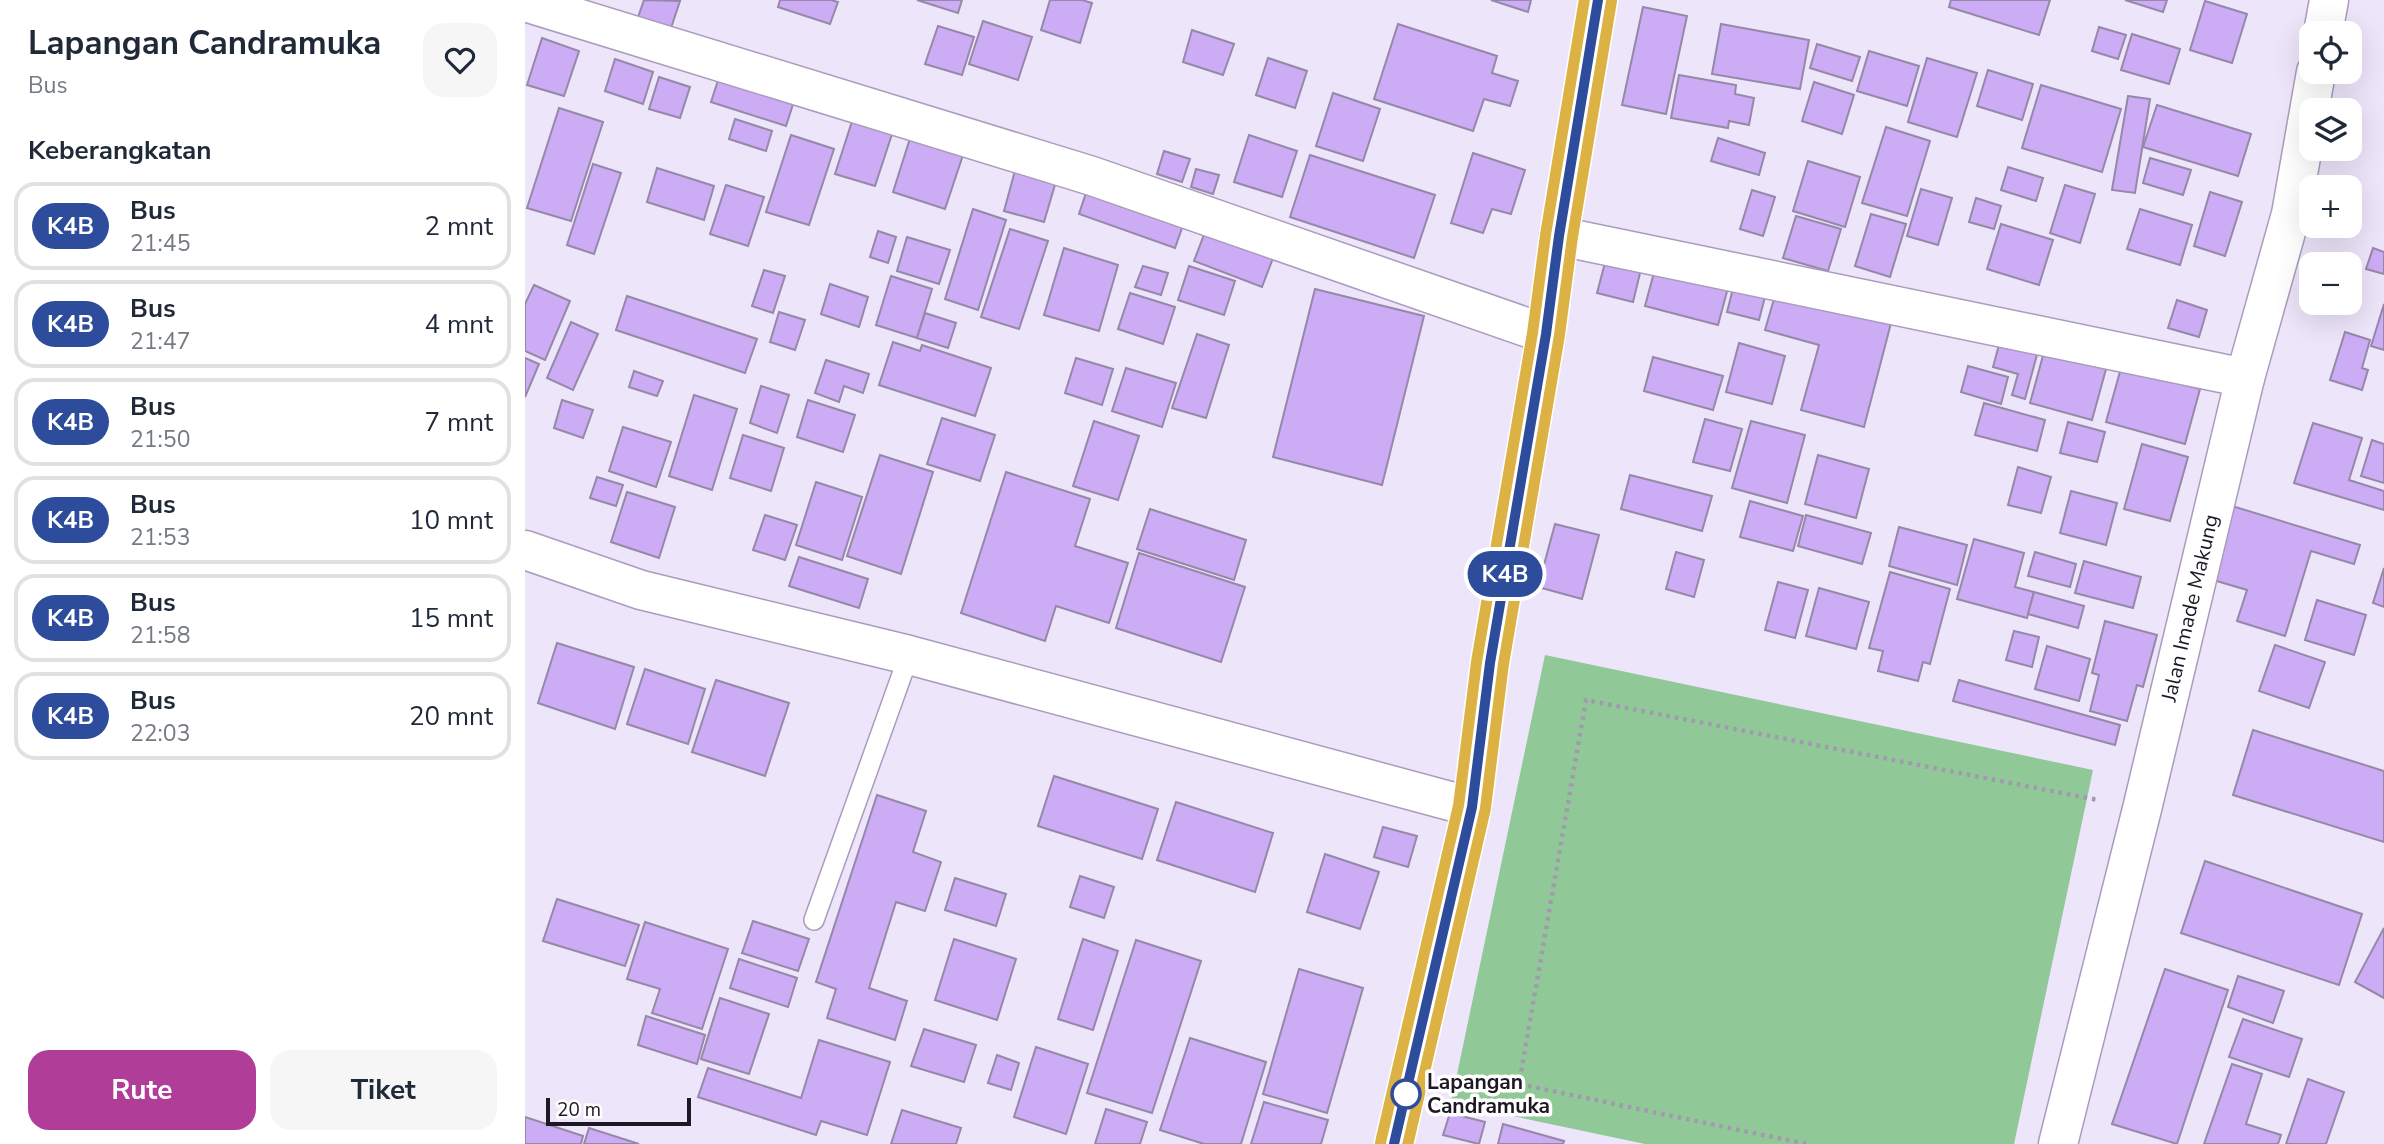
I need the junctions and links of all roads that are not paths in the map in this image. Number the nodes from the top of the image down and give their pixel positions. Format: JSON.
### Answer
{"nodes":[{"id":1,"x":1598,"y":0,"type":"edge"},
{"id":2,"x":525,"y":2,"type":"edge"},
{"id":3,"x":2314,"y":84,"type":"edge"},
{"id":4,"x":1559,"y":236,"type":"junction"},
{"id":5,"x":1546,"y":334,"type":"junction"},
{"id":6,"x":2245,"y":378,"type":"junction"},
{"id":7,"x":525,"y":550,"type":"edge"},
{"id":8,"x":909,"y":655,"type":"junction"},
{"id":9,"x":1472,"y":807,"type":"junction"},
{"id":10,"x":814,"y":920,"type":"dead end"},
{"id":11,"x":1394,"y":1144,"type":"edge"},
{"id":12,"x":2058,"y":1144,"type":"edge"}],
"edges":[{"from":1,"to":4,"type":"highway"},
{"from":2,"to":5,"type":"street"},
{"from":3,"to":6,"type":"street","name":"Jalan Imade Makung"},
{"from":4,"to":5,"type":"highway"},
{"from":4,"to":6,"type":"street"},
{"from":5,"to":9,"type":"highway"},
{"from":6,"to":12,"type":"street","name":"Jalan Imade Makung"},
{"from":7,"to":8,"type":"street"},
{"from":8,"to":9,"type":"street"},
{"from":8,"to":10,"type":"lane"},
{"from":9,"to":11,"type":"highway"}]}
